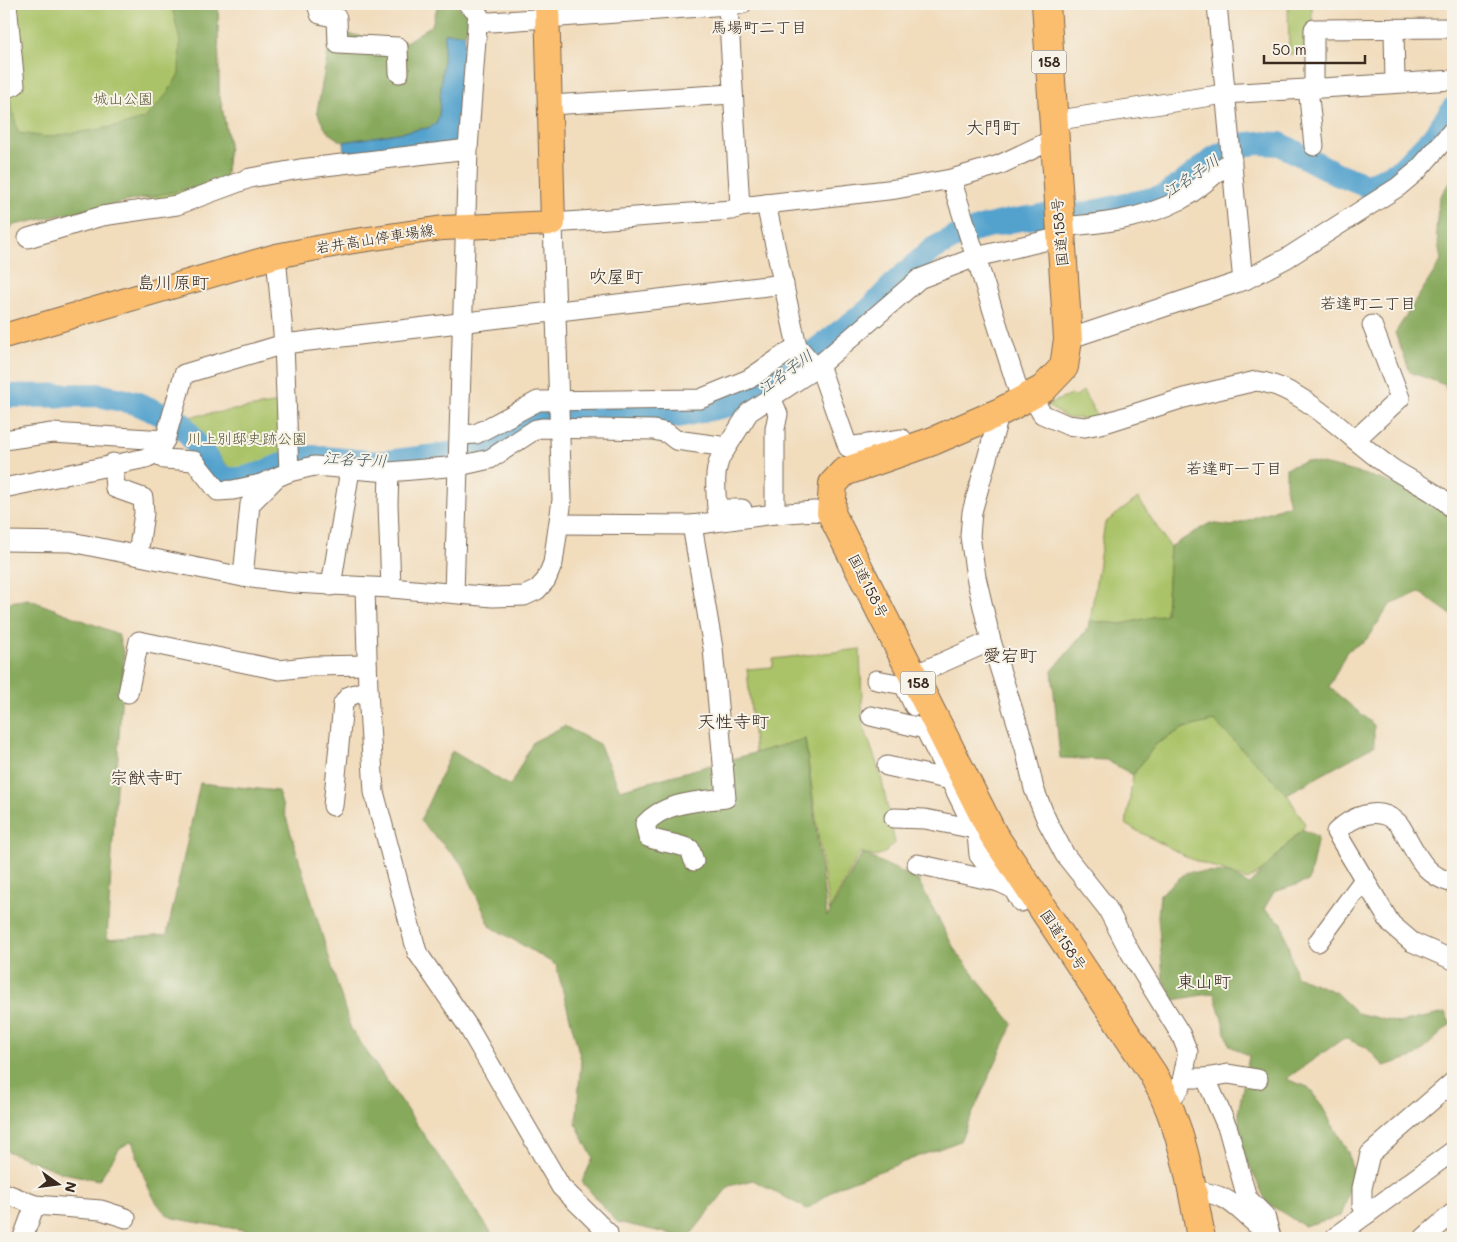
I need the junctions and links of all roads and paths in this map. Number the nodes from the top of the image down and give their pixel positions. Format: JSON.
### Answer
{"nodes":[{"id":1,"x":7,"y":4,"type":"edge"},
{"id":2,"x":317,"y":4,"type":"edge"},
{"id":3,"x":468,"y":4,"type":"edge"},
{"id":4,"x":735,"y":4,"type":"edge"},
{"id":5,"x":1046,"y":4,"type":"edge"},
{"id":6,"x":1218,"y":4,"type":"edge"},
{"id":7,"x":547,"y":11,"type":"edge"},
{"id":8,"x":477,"y":21,"type":"junction"},
{"id":9,"x":1394,"y":28,"type":"junction"},
{"id":10,"x":1453,"y":28,"type":"edge"},
{"id":11,"x":399,"y":73,"type":"dead end"},
{"id":12,"x":1453,"y":80,"type":"edge"},
{"id":13,"x":1395,"y":83,"type":"junction"},
{"id":14,"x":1311,"y":88,"type":"junction"},
{"id":15,"x":4,"y":89,"type":"edge"},
{"id":16,"x":733,"y":94,"type":"junction"},
{"id":17,"x":1224,"y":94,"type":"junction"},
{"id":18,"x":550,"y":105,"type":"junction"},
{"id":19,"x":1053,"y":130,"type":"junction"},
{"id":20,"x":1453,"y":130,"type":"edge"},
{"id":21,"x":1314,"y":146,"type":"dead end"},
{"id":22,"x":468,"y":149,"type":"junction"},
{"id":23,"x":1232,"y":160,"type":"junction"},
{"id":24,"x":951,"y":179,"type":"junction"},
{"id":25,"x":766,"y":204,"type":"junction"},
{"id":26,"x":740,"y":207,"type":"junction"},
{"id":27,"x":553,"y":223,"type":"junction"},
{"id":28,"x":1060,"y":223,"type":"junction"},
{"id":29,"x":465,"y":227,"type":"junction"},
{"id":30,"x":28,"y":238,"type":"dead end"},
{"id":31,"x":971,"y":241,"type":"junction"},
{"id":32,"x":276,"y":256,"type":"junction"},
{"id":33,"x":1245,"y":280,"type":"junction"},
{"id":34,"x":784,"y":284,"type":"junction"},
{"id":35,"x":556,"y":311,"type":"junction"},
{"id":36,"x":464,"y":323,"type":"junction"},
{"id":37,"x":1372,"y":324,"type":"dead end"},
{"id":38,"x":4,"y":336,"type":"edge"},
{"id":39,"x":1068,"y":339,"type":"junction"},
{"id":40,"x":284,"y":344,"type":"junction"},
{"id":41,"x":808,"y":358,"type":"junction"},
{"id":42,"x":771,"y":397,"type":"junction"},
{"id":43,"x":558,"y":403,"type":"junction"},
{"id":44,"x":1018,"y":404,"type":"junction"},
{"id":45,"x":559,"y":425,"type":"junction"},
{"id":46,"x":460,"y":439,"type":"junction"},
{"id":47,"x":4,"y":440,"type":"edge"},
{"id":48,"x":1355,"y":440,"type":"junction"},
{"id":49,"x":164,"y":441,"type":"junction"},
{"id":50,"x":910,"y":449,"type":"junction"},
{"id":51,"x":725,"y":450,"type":"junction"},
{"id":52,"x":113,"y":463,"type":"junction"},
{"id":53,"x":459,"y":465,"type":"junction"},
{"id":54,"x":285,"y":467,"type":"junction"},
{"id":55,"x":350,"y":470,"type":"junction"},
{"id":56,"x":389,"y":472,"type":"junction"},
{"id":57,"x":4,"y":488,"type":"edge"},
{"id":58,"x":1453,"y":509,"type":"edge"},
{"id":59,"x":831,"y":513,"type":"junction"},
{"id":60,"x":775,"y":514,"type":"junction"},
{"id":61,"x":559,"y":524,"type":"junction"},
{"id":62,"x":692,"y":525,"type":"junction"},
{"id":63,"x":4,"y":541,"type":"edge"},
{"id":64,"x":138,"y":555,"type":"junction"},
{"id":65,"x":243,"y":577,"type":"junction"},
{"id":66,"x":332,"y":586,"type":"junction"},
{"id":67,"x":365,"y":588,"type":"junction"},
{"id":68,"x":391,"y":588,"type":"junction"},
{"id":69,"x":454,"y":593,"type":"junction"},
{"id":70,"x":991,"y":641,"type":"junction"},
{"id":71,"x":367,"y":666,"type":"junction"},
{"id":72,"x":914,"y":675,"type":"junction"},
{"id":73,"x":876,"y":680,"type":"dead end"},
{"id":74,"x":368,"y":690,"type":"junction"},
{"id":75,"x":128,"y":693,"type":"dead end"},
{"id":76,"x":872,"y":716,"type":"dead end"},
{"id":77,"x":925,"y":729,"type":"junction"},
{"id":78,"x":887,"y":766,"type":"dead end"},
{"id":79,"x":951,"y":780,"type":"junction"},
{"id":80,"x":333,"y":806,"type":"dead end"},
{"id":81,"x":894,"y":818,"type":"dead end"},
{"id":82,"x":984,"y":832,"type":"junction"},
{"id":83,"x":694,"y":861,"type":"dead end"},
{"id":84,"x":916,"y":864,"type":"dead end"},
{"id":85,"x":1364,"y":878,"type":"junction"},
{"id":86,"x":1453,"y":883,"type":"edge"},
{"id":87,"x":1318,"y":942,"type":"dead end"},
{"id":88,"x":1453,"y":960,"type":"edge"},
{"id":89,"x":1183,"y":1078,"type":"junction"},
{"id":90,"x":1205,"y":1078,"type":"junction"},
{"id":91,"x":1258,"y":1079,"type":"dead end"},
{"id":92,"x":1453,"y":1082,"type":"edge"},
{"id":93,"x":1168,"y":1102,"type":"junction"},
{"id":94,"x":1453,"y":1151,"type":"edge"},
{"id":95,"x":1193,"y":1190,"type":"junction"},
{"id":96,"x":4,"y":1198,"type":"edge"},
{"id":97,"x":35,"y":1205,"type":"junction"},
{"id":98,"x":1367,"y":1214,"type":"junction"},
{"id":99,"x":126,"y":1218,"type":"dead end"},
{"id":100,"x":1451,"y":1219,"type":"edge"},
{"id":101,"x":608,"y":1233,"type":"dead end"},
{"id":102,"x":23,"y":1237,"type":"dead end"},
{"id":103,"x":1201,"y":1238,"type":"edge"},
{"id":104,"x":1272,"y":1238,"type":"edge"},
{"id":105,"x":1334,"y":1238,"type":"edge"},
{"id":106,"x":1424,"y":1238,"type":"edge"}],
"edges":[{"from":1,"to":15,"type":"street"},
{"from":2,"to":11,"type":"street"},
{"from":3,"to":8,"type":"street"},
{"from":4,"to":7,"type":"street"},
{"from":4,"to":16,"type":"street"},
{"from":5,"to":19,"type":"highway","name":"国道158号","number":"158"},
{"from":6,"to":17,"type":"street"},
{"from":7,"to":8,"type":"street"},
{"from":7,"to":18,"type":"main road"},
{"from":8,"to":22,"type":"street"},
{"from":9,"to":10,"type":"street"},
{"from":9,"to":13,"type":"street"},
{"from":9,"to":14,"type":"street"},
{"from":12,"to":13,"type":"street"},
{"from":13,"to":14,"type":"street"},
{"from":14,"to":17,"type":"street"},
{"from":14,"to":21,"type":"street"},
{"from":16,"to":18,"type":"street"},
{"from":16,"to":26,"type":"street"},
{"from":17,"to":19,"type":"street"},
{"from":17,"to":23,"type":"street"},
{"from":18,"to":27,"type":"main road"},
{"from":19,"to":24,"type":"street"},
{"from":19,"to":28,"type":"highway","name":"国道158号","number":"158"},
{"from":20,"to":33,"type":"street"},
{"from":22,"to":29,"type":"street"},
{"from":22,"to":30,"type":"street"},
{"from":23,"to":28,"type":"street"},
{"from":23,"to":33,"type":"street"},
{"from":24,"to":25,"type":"street"},
{"from":24,"to":31,"type":"street"},
{"from":25,"to":26,"type":"street"},
{"from":25,"to":34,"type":"street"},
{"from":26,"to":27,"type":"street"},
{"from":27,"to":29,"type":"main road","name":"岩井高山停車場線"},
{"from":27,"to":35,"type":"street"},
{"from":28,"to":31,"type":"street"},
{"from":28,"to":39,"type":"highway","name":"国道158号","number":"158"},
{"from":29,"to":32,"type":"main road","name":"岩井高山停車場線"},
{"from":29,"to":36,"type":"street"},
{"from":31,"to":41,"type":"street"},
{"from":31,"to":44,"type":"street"},
{"from":32,"to":38,"type":"main road","name":"岩井高山停車場線"},
{"from":32,"to":40,"type":"street"},
{"from":33,"to":39,"type":"street"},
{"from":34,"to":35,"type":"street"},
{"from":34,"to":41,"type":"street"},
{"from":35,"to":36,"type":"street"},
{"from":35,"to":43,"type":"street"},
{"from":36,"to":40,"type":"street"},
{"from":36,"to":46,"type":"street"},
{"from":37,"to":48,"type":"street"},
{"from":39,"to":44,"type":"highway","name":"国道158号","number":"158"},
{"from":40,"to":49,"type":"street"},
{"from":40,"to":54,"type":"street"},
{"from":41,"to":42,"type":"street"},
{"from":41,"to":43,"type":"street"},
{"from":41,"to":50,"type":"street"},
{"from":42,"to":51,"type":"street"},
{"from":42,"to":60,"type":"street"},
{"from":43,"to":45,"type":"street"},
{"from":43,"to":46,"type":"street"},
{"from":44,"to":48,"type":"street"},
{"from":44,"to":50,"type":"highway","name":"国道158号","number":"158"},
{"from":44,"to":70,"type":"street"},
{"from":45,"to":51,"type":"street"},
{"from":45,"to":53,"type":"street"},
{"from":45,"to":61,"type":"street"},
{"from":46,"to":53,"type":"street"},
{"from":47,"to":49,"type":"street"},
{"from":48,"to":58,"type":"street"},
{"from":49,"to":52,"type":"street"},
{"from":49,"to":54,"type":"street"},
{"from":50,"to":59,"type":"highway","name":"国道158号","number":"158"},
{"from":51,"to":60,"type":"street"},
{"from":52,"to":57,"type":"street"},
{"from":52,"to":64,"type":"street"},
{"from":53,"to":56,"type":"street"},
{"from":53,"to":69,"type":"street"},
{"from":54,"to":55,"type":"street"},
{"from":54,"to":65,"type":"street"},
{"from":55,"to":56,"type":"street"},
{"from":55,"to":66,"type":"street"},
{"from":56,"to":68,"type":"street"},
{"from":59,"to":60,"type":"street"},
{"from":59,"to":72,"type":"highway","name":"国道158号","number":"158"},
{"from":60,"to":62,"type":"street"},
{"from":61,"to":62,"type":"street"},
{"from":61,"to":69,"type":"street"},
{"from":62,"to":83,"type":"street"},
{"from":63,"to":64,"type":"street"},
{"from":64,"to":65,"type":"street"},
{"from":65,"to":66,"type":"street"},
{"from":66,"to":67,"type":"street"},
{"from":67,"to":68,"type":"street"},
{"from":67,"to":71,"type":"street"},
{"from":68,"to":69,"type":"street"},
{"from":70,"to":72,"type":"street"},
{"from":70,"to":89,"type":"street"},
{"from":71,"to":74,"type":"street"},
{"from":71,"to":75,"type":"street"},
{"from":72,"to":82,"type":"highway","name":"国道158号","number":"158"},
{"from":73,"to":77,"type":"street"},
{"from":74,"to":80,"type":"street"},
{"from":74,"to":101,"type":"street"},
{"from":76,"to":77,"type":"street"},
{"from":77,"to":79,"type":"street"},
{"from":78,"to":79,"type":"street"},
{"from":79,"to":82,"type":"street"},
{"from":81,"to":82,"type":"street"},
{"from":82,"to":84,"type":"street"},
{"from":82,"to":93,"type":"highway","name":"国道158号","number":"158"},
{"from":85,"to":86,"type":"street"},
{"from":85,"to":87,"type":"street"},
{"from":85,"to":88,"type":"street"},
{"from":89,"to":90,"type":"street"},
{"from":89,"to":93,"type":"street"},
{"from":90,"to":91,"type":"street"},
{"from":90,"to":104,"type":"street"},
{"from":92,"to":98,"type":"street"},
{"from":93,"to":95,"type":"highway","name":"国道158号","number":"158"},
{"from":94,"to":98,"type":"street"},
{"from":95,"to":103,"type":"highway","name":"国道158号","number":"158"},
{"from":95,"to":104,"type":"street"},
{"from":96,"to":97,"type":"street"},
{"from":97,"to":99,"type":"street"},
{"from":97,"to":102,"type":"street"},
{"from":98,"to":105,"type":"street"},
{"from":100,"to":106,"type":"street"}]}
